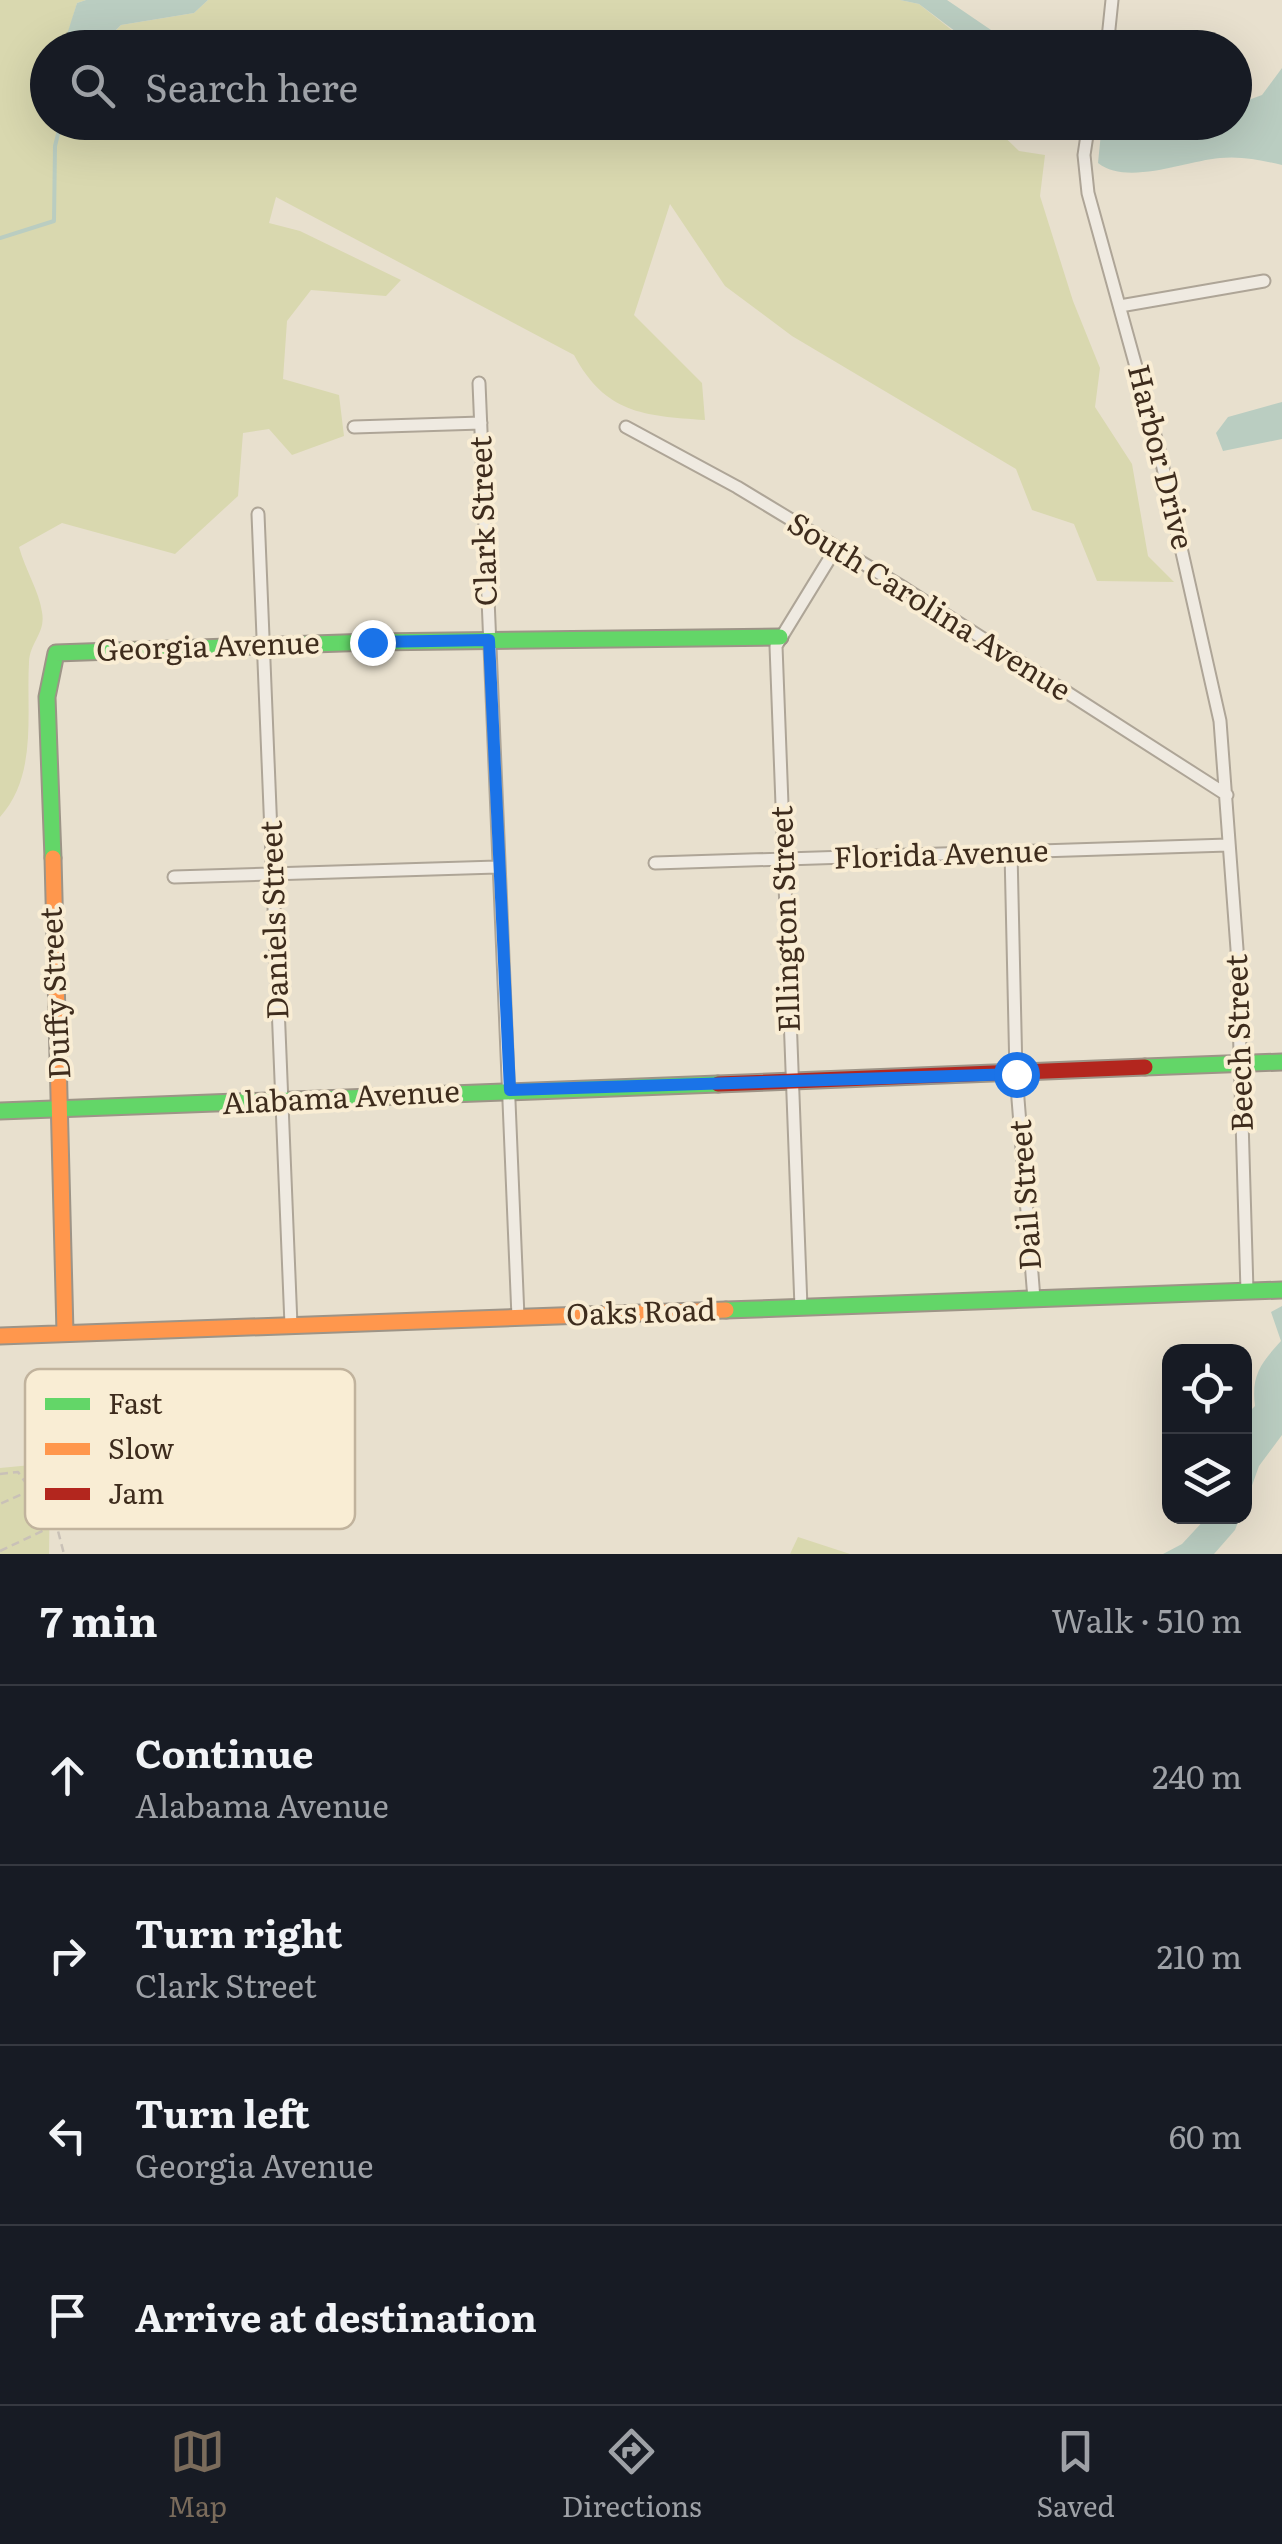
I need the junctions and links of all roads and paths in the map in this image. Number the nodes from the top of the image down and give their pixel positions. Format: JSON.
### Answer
{"nodes":[{"id":1,"x":1112,"y":0,"type":"edge"},
{"id":2,"x":1109,"y":30,"type":"edge"},
{"id":3,"x":1087,"y":140,"type":"edge"},
{"id":4,"x":1264,"y":281,"type":"dead end"},
{"id":5,"x":1120,"y":306,"type":"junction"},
{"id":6,"x":479,"y":383,"type":"dead end"},
{"id":7,"x":480,"y":423,"type":"junction"},
{"id":8,"x":354,"y":426,"type":"dead end"},
{"id":9,"x":626,"y":426,"type":"dead end"},
{"id":10,"x":258,"y":514,"type":"dead end"},
{"id":11,"x":836,"y":548,"type":"junction"},
{"id":12,"x":780,"y":637,"type":"junction"},
{"id":13,"x":489,"y":640,"type":"junction"},
{"id":14,"x":264,"y":646,"type":"junction"},
{"id":15,"x":56,"y":653,"type":"joint"},
{"id":16,"x":1227,"y":795,"type":"junction"},
{"id":17,"x":1228,"y":845,"type":"junction"},
{"id":18,"x":1011,"y":852,"type":"junction"},
{"id":19,"x":784,"y":860,"type":"junction"},
{"id":20,"x":654,"y":863,"type":"dead end"},
{"id":21,"x":498,"y":867,"type":"junction"},
{"id":22,"x":273,"y":874,"type":"junction"},
{"id":23,"x":174,"y":877,"type":"dead end"},
{"id":24,"x":1282,"y":1062,"type":"edge"},
{"id":25,"x":1241,"y":1064,"type":"junction"},
{"id":26,"x":1016,"y":1074,"type":"junction"},
{"id":27,"x":792,"y":1080,"type":"junction"},
{"id":28,"x":510,"y":1090,"type":"junction"},
{"id":29,"x":282,"y":1100,"type":"junction"},
{"id":30,"x":60,"y":1108,"type":"junction"},
{"id":31,"x":0,"y":1111,"type":"edge"},
{"id":32,"x":1282,"y":1290,"type":"edge"},
{"id":33,"x":1247,"y":1291,"type":"junction"},
{"id":34,"x":1034,"y":1299,"type":"junction"},
{"id":35,"x":802,"y":1307,"type":"junction"},
{"id":36,"x":518,"y":1317,"type":"junction"},
{"id":37,"x":291,"y":1325,"type":"junction"},
{"id":38,"x":64,"y":1333,"type":"junction"},
{"id":39,"x":0,"y":1336,"type":"edge"},
{"id":40,"x":0,"y":1474,"type":"edge"},
{"id":41,"x":25,"y":1481,"type":"edge"},
{"id":42,"x":25,"y":1493,"type":"edge"},
{"id":43,"x":0,"y":1504,"type":"edge"},
{"id":44,"x":45,"y":1529,"type":"edge"},
{"id":45,"x":56,"y":1529,"type":"edge"},
{"id":46,"x":0,"y":1551,"type":"edge"},
{"id":47,"x":64,"y":1554,"type":"edge"}],
"edges":[{"from":1,"to":2,"type":"street"},
{"from":3,"to":5,"type":"street","name":"Harbor Drive"},
{"from":4,"to":5,"type":"street"},
{"from":5,"to":16,"type":"street","name":"Harbor Drive"},
{"from":6,"to":7,"type":"street","name":"Clark Street"},
{"from":7,"to":8,"type":"street"},
{"from":7,"to":13,"type":"street","name":"Clark Street"},
{"from":9,"to":11,"type":"street","name":"South Carolina Avenue"},
{"from":10,"to":14,"type":"street","name":"Daniels Street"},
{"from":11,"to":12,"type":"street","name":"Ellington Street"},
{"from":11,"to":16,"type":"street","name":"South Carolina Avenue"},
{"from":12,"to":13,"type":"street","name":"Georgia Avenue"},
{"from":12,"to":19,"type":"street","name":"Ellington Street"},
{"from":13,"to":14,"type":"street","name":"Georgia Avenue"},
{"from":13,"to":21,"type":"street","name":"Clark Street"},
{"from":14,"to":15,"type":"street","name":"Georgia Avenue"},
{"from":14,"to":22,"type":"street","name":"Daniels Street"},
{"from":15,"to":30,"type":"street","name":"Duffy Street"},
{"from":16,"to":17,"type":"street","name":"Beech Street"},
{"from":17,"to":18,"type":"street","name":"Florida Avenue"},
{"from":17,"to":25,"type":"street","name":"Beech Street"},
{"from":18,"to":19,"type":"street","name":"Florida Avenue"},
{"from":18,"to":26,"type":"street","name":"Dail Street"},
{"from":19,"to":20,"type":"street","name":"Florida Avenue"},
{"from":19,"to":27,"type":"street","name":"Ellington Street"},
{"from":21,"to":22,"type":"street"},
{"from":21,"to":28,"type":"street","name":"Clark Street"},
{"from":22,"to":23,"type":"street"},
{"from":22,"to":29,"type":"street","name":"Daniels Street"},
{"from":24,"to":25,"type":"street","name":"Alabama Avenue"},
{"from":25,"to":26,"type":"street","name":"Alabama Avenue"},
{"from":25,"to":33,"type":"street","name":"Beech Street"},
{"from":26,"to":27,"type":"street","name":"Alabama Avenue"},
{"from":26,"to":34,"type":"street","name":"Dail Street"},
{"from":27,"to":28,"type":"street","name":"Alabama Avenue"},
{"from":27,"to":35,"type":"street","name":"Ellington Street"},
{"from":28,"to":29,"type":"street","name":"Alabama Avenue"},
{"from":28,"to":36,"type":"street","name":"Clark Street"},
{"from":29,"to":30,"type":"street","name":"Alabama Avenue"},
{"from":29,"to":37,"type":"street","name":"Daniels Street"},
{"from":30,"to":31,"type":"street","name":"Alabama Avenue"},
{"from":30,"to":38,"type":"street","name":"Duffy Street"},
{"from":32,"to":33,"type":"street","name":"Oaks Road"},
{"from":33,"to":34,"type":"street","name":"Oaks Road"},
{"from":34,"to":35,"type":"street","name":"Oaks Road"},
{"from":35,"to":36,"type":"street","name":"Oaks Road"},
{"from":36,"to":37,"type":"street","name":"Oaks Road"},
{"from":37,"to":38,"type":"street","name":"Oaks Road"},
{"from":38,"to":39,"type":"street","name":"Oaks Road"},
{"from":40,"to":41,"type":"path"},
{"from":42,"to":43,"type":"path"},
{"from":44,"to":46,"type":"path"},
{"from":45,"to":47,"type":"path"}]}
